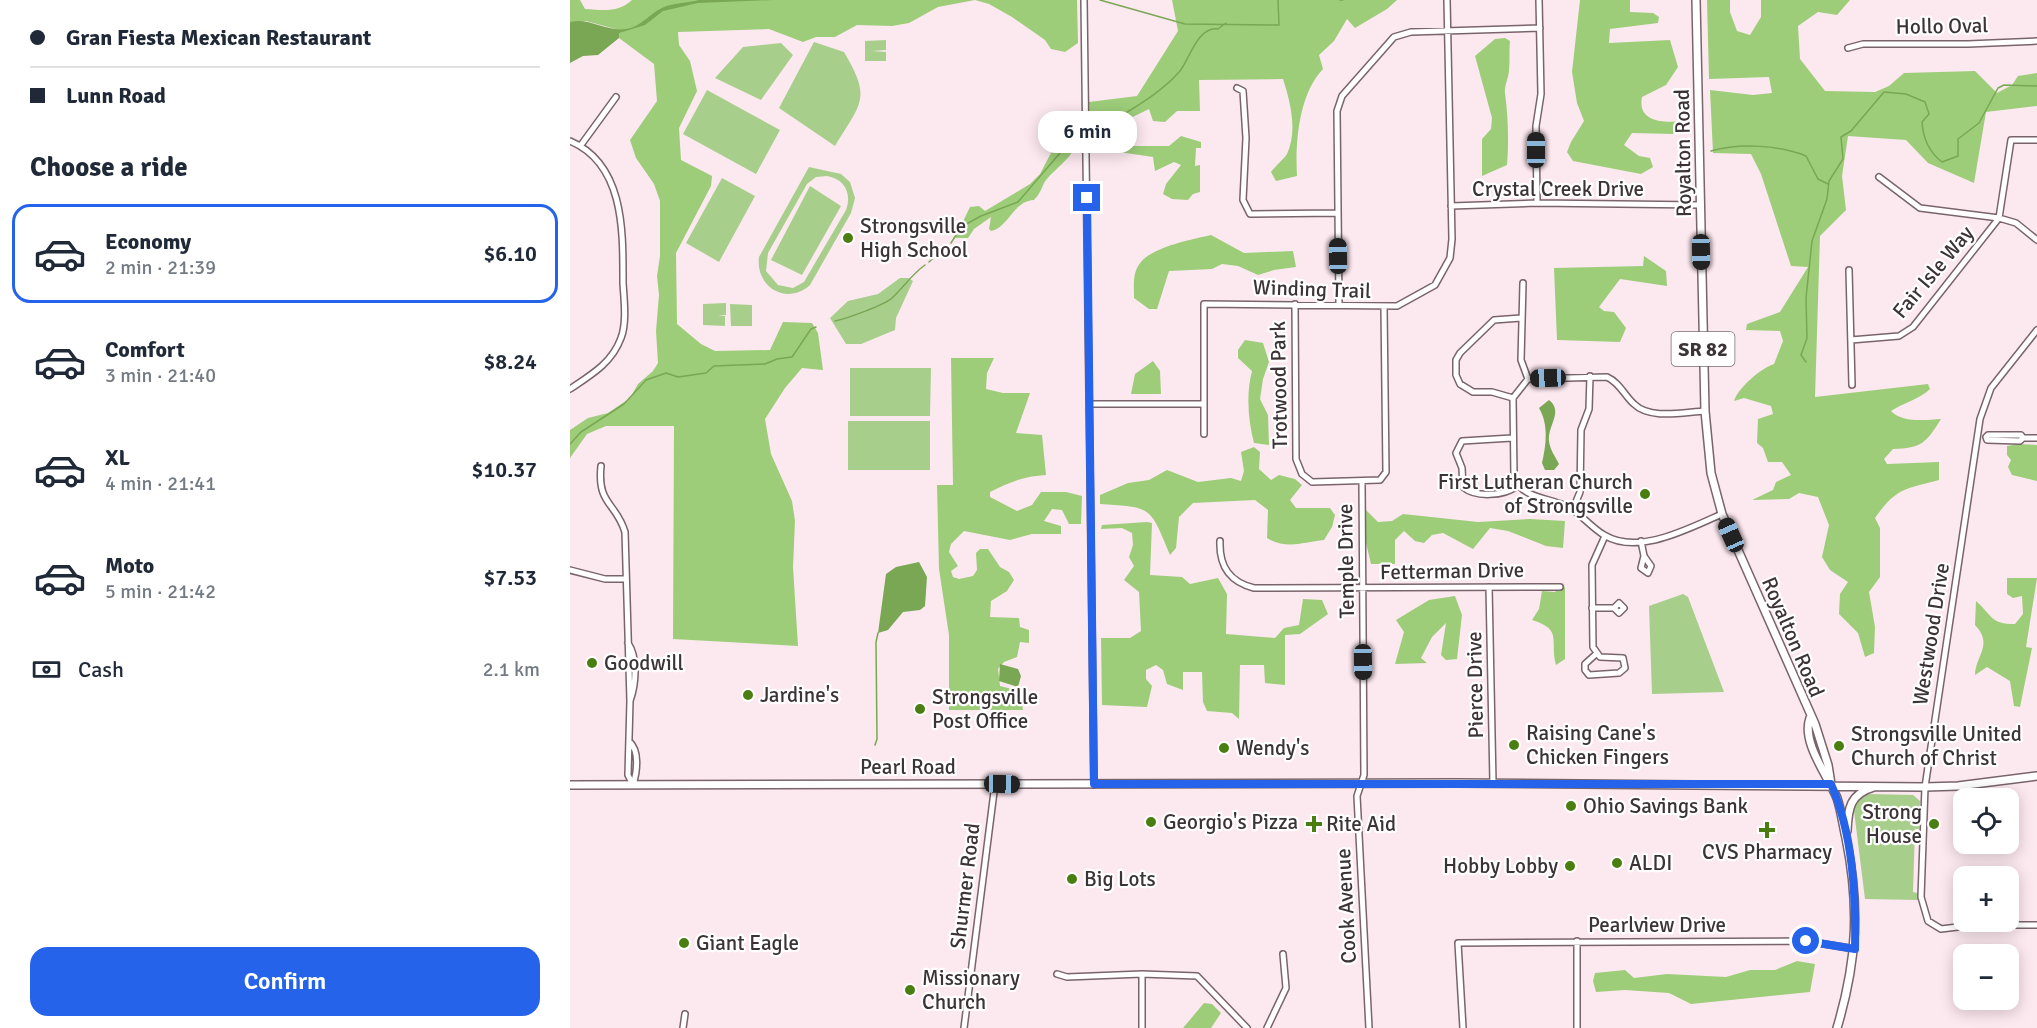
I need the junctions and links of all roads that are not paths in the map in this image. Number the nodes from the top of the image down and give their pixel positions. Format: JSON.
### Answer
{"nodes":[{"id":1,"x":1084,"y":0,"type":"edge"},
{"id":2,"x":1447,"y":0,"type":"edge"},
{"id":3,"x":1539,"y":0,"type":"edge"},
{"id":4,"x":1696,"y":0,"type":"edge"},
{"id":5,"x":1540,"y":28,"type":"junction"},
{"id":6,"x":1448,"y":30,"type":"junction"},
{"id":7,"x":2037,"y":41,"type":"edge"},
{"id":8,"x":1848,"y":48,"type":"dead end"},
{"id":9,"x":1237,"y":88,"type":"dead end"},
{"id":10,"x":616,"y":96,"type":"dead end"},
{"id":11,"x":2037,"y":140,"type":"edge"},
{"id":12,"x":570,"y":141,"type":"edge"},
{"id":13,"x":581,"y":145,"type":"junction"},
{"id":14,"x":1879,"y":177,"type":"dead end"},
{"id":15,"x":1537,"y":204,"type":"junction"},
{"id":16,"x":1701,"y":205,"type":"junction"},
{"id":17,"x":1452,"y":206,"type":"junction"},
{"id":18,"x":1338,"y":213,"type":"junction"},
{"id":19,"x":1999,"y":218,"type":"junction"},
{"id":20,"x":2037,"y":240,"type":"edge"},
{"id":21,"x":1849,"y":270,"type":"dead end"},
{"id":22,"x":1523,"y":283,"type":"dead end"},
{"id":23,"x":1339,"y":303,"type":"junction"},
{"id":24,"x":1295,"y":304,"type":"junction"},
{"id":25,"x":1384,"y":308,"type":"junction"},
{"id":26,"x":1521,"y":318,"type":"junction"},
{"id":27,"x":2037,"y":330,"type":"edge"},
{"id":28,"x":1851,"y":340,"type":"junction"},
{"id":29,"x":1590,"y":376,"type":"junction"},
{"id":30,"x":1528,"y":379,"type":"junction"},
{"id":31,"x":1852,"y":385,"type":"dead end"},
{"id":32,"x":570,"y":388,"type":"edge"},
{"id":33,"x":1513,"y":398,"type":"junction"},
{"id":34,"x":1091,"y":404,"type":"junction"},
{"id":35,"x":1203,"y":404,"type":"junction"},
{"id":36,"x":1705,"y":411,"type":"junction"},
{"id":37,"x":1204,"y":434,"type":"dead end"},
{"id":38,"x":1977,"y":437,"type":"junction"},
{"id":39,"x":1512,"y":438,"type":"junction"},
{"id":40,"x":2037,"y":438,"type":"edge"},
{"id":41,"x":601,"y":466,"type":"dead end"},
{"id":42,"x":1362,"y":483,"type":"junction"},
{"id":43,"x":1517,"y":486,"type":"junction"},
{"id":44,"x":1574,"y":508,"type":"junction"},
{"id":45,"x":1722,"y":514,"type":"junction"},
{"id":46,"x":1605,"y":536,"type":"junction"},
{"id":47,"x":1220,"y":541,"type":"dead end"},
{"id":48,"x":1641,"y":541,"type":"junction"},
{"id":49,"x":1644,"y":556,"type":"dead end"},
{"id":50,"x":570,"y":570,"type":"edge"},
{"id":51,"x":626,"y":579,"type":"junction"},
{"id":52,"x":1489,"y":586,"type":"junction"},
{"id":53,"x":1560,"y":586,"type":"dead end"},
{"id":54,"x":1363,"y":589,"type":"junction"},
{"id":55,"x":1592,"y":608,"type":"junction"},
{"id":56,"x":1614,"y":608,"type":"dead end"},
{"id":57,"x":1596,"y":654,"type":"junction"},
{"id":58,"x":2037,"y":776,"type":"edge"},
{"id":59,"x":1362,"y":783,"type":"junction"},
{"id":60,"x":1493,"y":783,"type":"junction"},
{"id":61,"x":633,"y":784,"type":"junction"},
{"id":62,"x":995,"y":784,"type":"junction"},
{"id":63,"x":1094,"y":784,"type":"junction"},
{"id":64,"x":1831,"y":784,"type":"junction"},
{"id":65,"x":570,"y":785,"type":"edge"},
{"id":66,"x":1878,"y":785,"type":"junction"},
{"id":67,"x":1925,"y":787,"type":"junction"},
{"id":68,"x":1846,"y":839,"type":"junction"},
{"id":69,"x":2037,"y":925,"type":"edge"},
{"id":70,"x":1576,"y":941,"type":"junction"},
{"id":71,"x":1855,"y":949,"type":"junction"},
{"id":72,"x":1283,"y":954,"type":"dead end"},
{"id":73,"x":1057,"y":974,"type":"dead end"},
{"id":74,"x":1142,"y":974,"type":"junction"},
{"id":75,"x":686,"y":1014,"type":"dead end"},
{"id":76,"x":683,"y":1028,"type":"edge"},
{"id":77,"x":964,"y":1028,"type":"edge"},
{"id":78,"x":1142,"y":1028,"type":"edge"},
{"id":79,"x":1247,"y":1028,"type":"edge"},
{"id":80,"x":1267,"y":1028,"type":"edge"},
{"id":81,"x":1369,"y":1028,"type":"edge"},
{"id":82,"x":1463,"y":1028,"type":"edge"},
{"id":83,"x":1577,"y":1028,"type":"edge"},
{"id":84,"x":1837,"y":1028,"type":"edge"}],
"edges":[{"from":1,"to":34,"type":"street"},
{"from":2,"to":6,"type":"street","name":"Winding Trail"},
{"from":3,"to":5,"type":"street"},
{"from":4,"to":16,"type":"main road","name":"Royalton Road","number":"SR 82"},
{"from":5,"to":6,"type":"street"},
{"from":5,"to":15,"type":"street"},
{"from":6,"to":17,"type":"street","name":"Winding Trail"},
{"from":6,"to":18,"type":"street"},
{"from":7,"to":8,"type":"street","name":"Hollo Oval"},
{"from":9,"to":18,"type":"street"},
{"from":10,"to":13,"type":"street"},
{"from":11,"to":19,"type":"street"},
{"from":12,"to":13,"type":"street"},
{"from":13,"to":32,"type":"street"},
{"from":14,"to":19,"type":"street"},
{"from":15,"to":16,"type":"street","name":"Crystal Creek Drive"},
{"from":15,"to":17,"type":"street","name":"Crystal Creek Drive"},
{"from":16,"to":36,"type":"main road","name":"Royalton Road","number":"SR 82"},
{"from":17,"to":25,"type":"street","name":"Winding Trail"},
{"from":18,"to":23,"type":"street"},
{"from":19,"to":20,"type":"street"},
{"from":19,"to":28,"type":"street","name":"Fair Isle Way"},
{"from":21,"to":28,"type":"street"},
{"from":22,"to":26,"type":"street"},
{"from":23,"to":24,"type":"street","name":"Winding Trail"},
{"from":23,"to":25,"type":"street","name":"Winding Trail"},
{"from":24,"to":35,"type":"street","name":"Winding Trail"},
{"from":24,"to":42,"type":"street","name":"Trotwood Park"},
{"from":25,"to":42,"type":"street"},
{"from":26,"to":30,"type":"street"},
{"from":26,"to":33,"type":"street"},
{"from":27,"to":38,"type":"street","name":"Westwood Drive"},
{"from":28,"to":31,"type":"street"},
{"from":29,"to":30,"type":"street"},
{"from":29,"to":36,"type":"street"},
{"from":29,"to":44,"type":"street"},
{"from":30,"to":33,"type":"street"},
{"from":33,"to":39,"type":"street"},
{"from":34,"to":35,"type":"street"},
{"from":34,"to":63,"type":"street"},
{"from":35,"to":37,"type":"street","name":"Winding Trail"},
{"from":36,"to":45,"type":"main road","name":"Royalton Road","number":"SR 82"},
{"from":38,"to":40,"type":"street"},
{"from":38,"to":67,"type":"street","name":"Westwood Drive"},
{"from":39,"to":43,"type":"street"},
{"from":39,"to":43,"type":"street"},
{"from":41,"to":51,"type":"street"},
{"from":42,"to":54,"type":"street","name":"Temple Drive"},
{"from":43,"to":44,"type":"street"},
{"from":44,"to":46,"type":"street"},
{"from":45,"to":48,"type":"street"},
{"from":45,"to":64,"type":"main road","name":"Royalton Road","number":"SR 82"},
{"from":46,"to":48,"type":"street"},
{"from":46,"to":55,"type":"street"},
{"from":47,"to":54,"type":"street","name":"Fetterman Drive"},
{"from":48,"to":49,"type":"street"},
{"from":50,"to":51,"type":"street"},
{"from":51,"to":61,"type":"street"},
{"from":52,"to":53,"type":"street","name":"Fetterman Drive"},
{"from":52,"to":54,"type":"street","name":"Fetterman Drive"},
{"from":52,"to":60,"type":"street","name":"Pierce Drive"},
{"from":54,"to":59,"type":"street","name":"Temple Drive"},
{"from":55,"to":56,"type":"street"},
{"from":55,"to":57,"type":"street"},
{"from":57,"to":57,"type":"street"},
{"from":58,"to":67,"type":"main road","name":"Pearl Road"},
{"from":59,"to":60,"type":"main road","name":"Pearl Road"},
{"from":59,"to":63,"type":"main road","name":"Pearl Road"},
{"from":59,"to":81,"type":"street","name":"Cook Avenue"},
{"from":60,"to":64,"type":"main road","name":"Pearl Road"},
{"from":61,"to":62,"type":"main road","name":"Pearl Road"},
{"from":61,"to":65,"type":"main road","name":"Pearl Road"},
{"from":62,"to":63,"type":"main road","name":"Pearl Road"},
{"from":62,"to":77,"type":"street","name":"Shurmer Road"},
{"from":64,"to":66,"type":"main road","name":"Pearl Road"},
{"from":64,"to":68,"type":"main road","name":"Royalton Road","number":"SR 82"},
{"from":66,"to":67,"type":"main road","name":"Pearl Road"},
{"from":66,"to":68,"type":"main road"},
{"from":67,"to":69,"type":"street","name":"Westwood Drive"},
{"from":68,"to":71,"type":"main road","name":"Royalton Road","number":"SR 82"},
{"from":70,"to":71,"type":"street","name":"Pearlview Drive"},
{"from":70,"to":82,"type":"street","name":"Pearlview Drive"},
{"from":70,"to":83,"type":"street"},
{"from":71,"to":84,"type":"main road","name":"Royalton Road","number":"SR 82"},
{"from":72,"to":80,"type":"street"},
{"from":73,"to":74,"type":"street"},
{"from":74,"to":78,"type":"street"},
{"from":74,"to":79,"type":"street"},
{"from":75,"to":76,"type":"street"}]}
